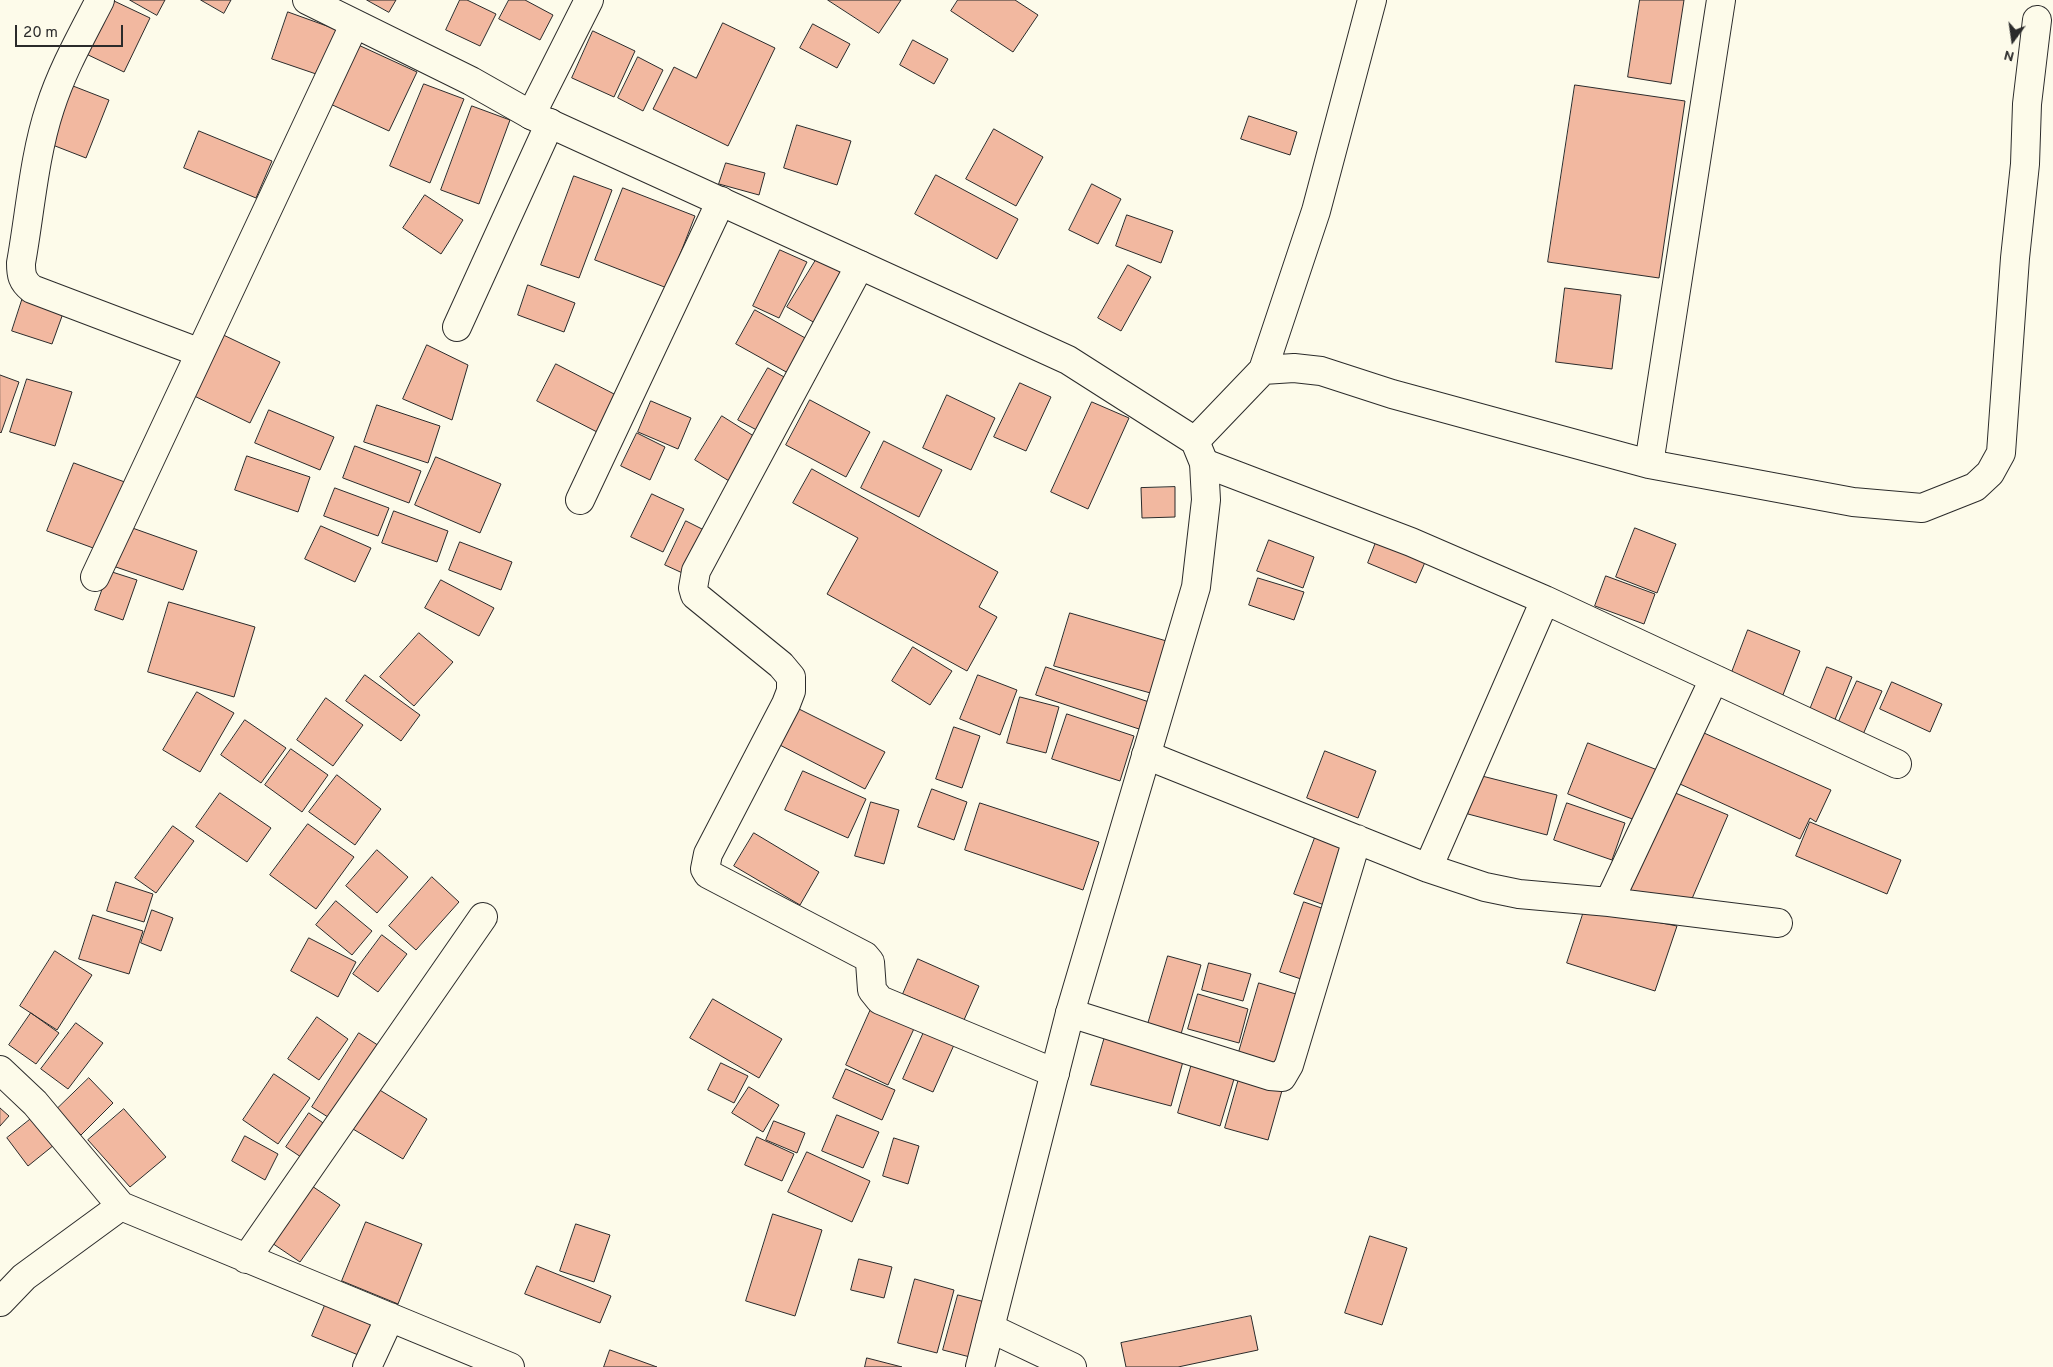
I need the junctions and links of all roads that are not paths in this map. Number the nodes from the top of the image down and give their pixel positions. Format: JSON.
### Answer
{"nodes":[{"id":1,"x":100,"y":0,"type":"edge"},
{"id":2,"x":307,"y":0,"type":"edge"},
{"id":3,"x":589,"y":0,"type":"edge"},
{"id":4,"x":1372,"y":0,"type":"edge"},
{"id":5,"x":1721,"y":0,"type":"edge"},
{"id":6,"x":343,"y":13,"type":"edge"},
{"id":7,"x":2037,"y":20,"type":"dead end"},
{"id":8,"x":540,"y":119,"type":"junction"},
{"id":9,"x":720,"y":201,"type":"junction"},
{"id":10,"x":860,"y":265,"type":"junction"},
{"id":11,"x":457,"y":328,"type":"dead end"},
{"id":12,"x":198,"y":352,"type":"junction"},
{"id":13,"x":1263,"y":370,"type":"junction"},
{"id":14,"x":1199,"y":452,"type":"junction"},
{"id":15,"x":1649,"y":464,"type":"junction"},
{"id":16,"x":580,"y":500,"type":"dead end"},
{"id":17,"x":95,"y":577,"type":"dead end"},
{"id":18,"x":1545,"y":600,"type":"junction"},
{"id":19,"x":1714,"y":679,"type":"junction"},
{"id":20,"x":1146,"y":754,"type":"junction"},
{"id":21,"x":1897,"y":764,"type":"dead end"},
{"id":22,"x":1357,"y":839,"type":"junction"},
{"id":23,"x":1428,"y":868,"type":"junction"},
{"id":24,"x":1609,"y":902,"type":"junction"},
{"id":25,"x":482,"y":917,"type":"dead end"},
{"id":26,"x":1778,"y":923,"type":"dead end"},
{"id":27,"x":1070,"y":1013,"type":"junction"},
{"id":28,"x":0,"y":1070,"type":"edge"},
{"id":29,"x":1055,"y":1073,"type":"junction"},
{"id":30,"x":121,"y":1206,"type":"junction"},
{"id":31,"x":246,"y":1259,"type":"junction"},
{"id":32,"x":0,"y":1302,"type":"edge"},
{"id":33,"x":390,"y":1317,"type":"junction"},
{"id":34,"x":990,"y":1328,"type":"junction"},
{"id":35,"x":367,"y":1367,"type":"edge"},
{"id":36,"x":510,"y":1367,"type":"edge"},
{"id":37,"x":980,"y":1367,"type":"edge"},
{"id":38,"x":1072,"y":1367,"type":"edge"}],
"edges":[{"from":1,"to":12,"type":"street"},
{"from":2,"to":6,"type":"street"},
{"from":3,"to":8,"type":"street"},
{"from":4,"to":13,"type":"street"},
{"from":5,"to":15,"type":"street"},
{"from":6,"to":8,"type":"street"},
{"from":6,"to":12,"type":"street"},
{"from":7,"to":15,"type":"street"},
{"from":8,"to":9,"type":"street"},
{"from":8,"to":11,"type":"street"},
{"from":9,"to":10,"type":"street"},
{"from":9,"to":16,"type":"street"},
{"from":10,"to":14,"type":"street"},
{"from":10,"to":29,"type":"street"},
{"from":12,"to":17,"type":"street"},
{"from":13,"to":14,"type":"street"},
{"from":13,"to":15,"type":"street"},
{"from":14,"to":18,"type":"street"},
{"from":14,"to":20,"type":"street"},
{"from":18,"to":19,"type":"street"},
{"from":18,"to":23,"type":"street"},
{"from":19,"to":21,"type":"street"},
{"from":19,"to":24,"type":"street"},
{"from":20,"to":22,"type":"street"},
{"from":20,"to":27,"type":"street"},
{"from":22,"to":23,"type":"street"},
{"from":22,"to":27,"type":"street"},
{"from":23,"to":24,"type":"street"},
{"from":24,"to":26,"type":"street"},
{"from":25,"to":31,"type":"street"},
{"from":27,"to":29,"type":"street"},
{"from":28,"to":30,"type":"street"},
{"from":29,"to":34,"type":"street"},
{"from":30,"to":31,"type":"street"},
{"from":30,"to":32,"type":"street"},
{"from":31,"to":33,"type":"street"},
{"from":33,"to":35,"type":"street"},
{"from":33,"to":36,"type":"street"},
{"from":34,"to":37,"type":"street"},
{"from":34,"to":38,"type":"street"}]}
